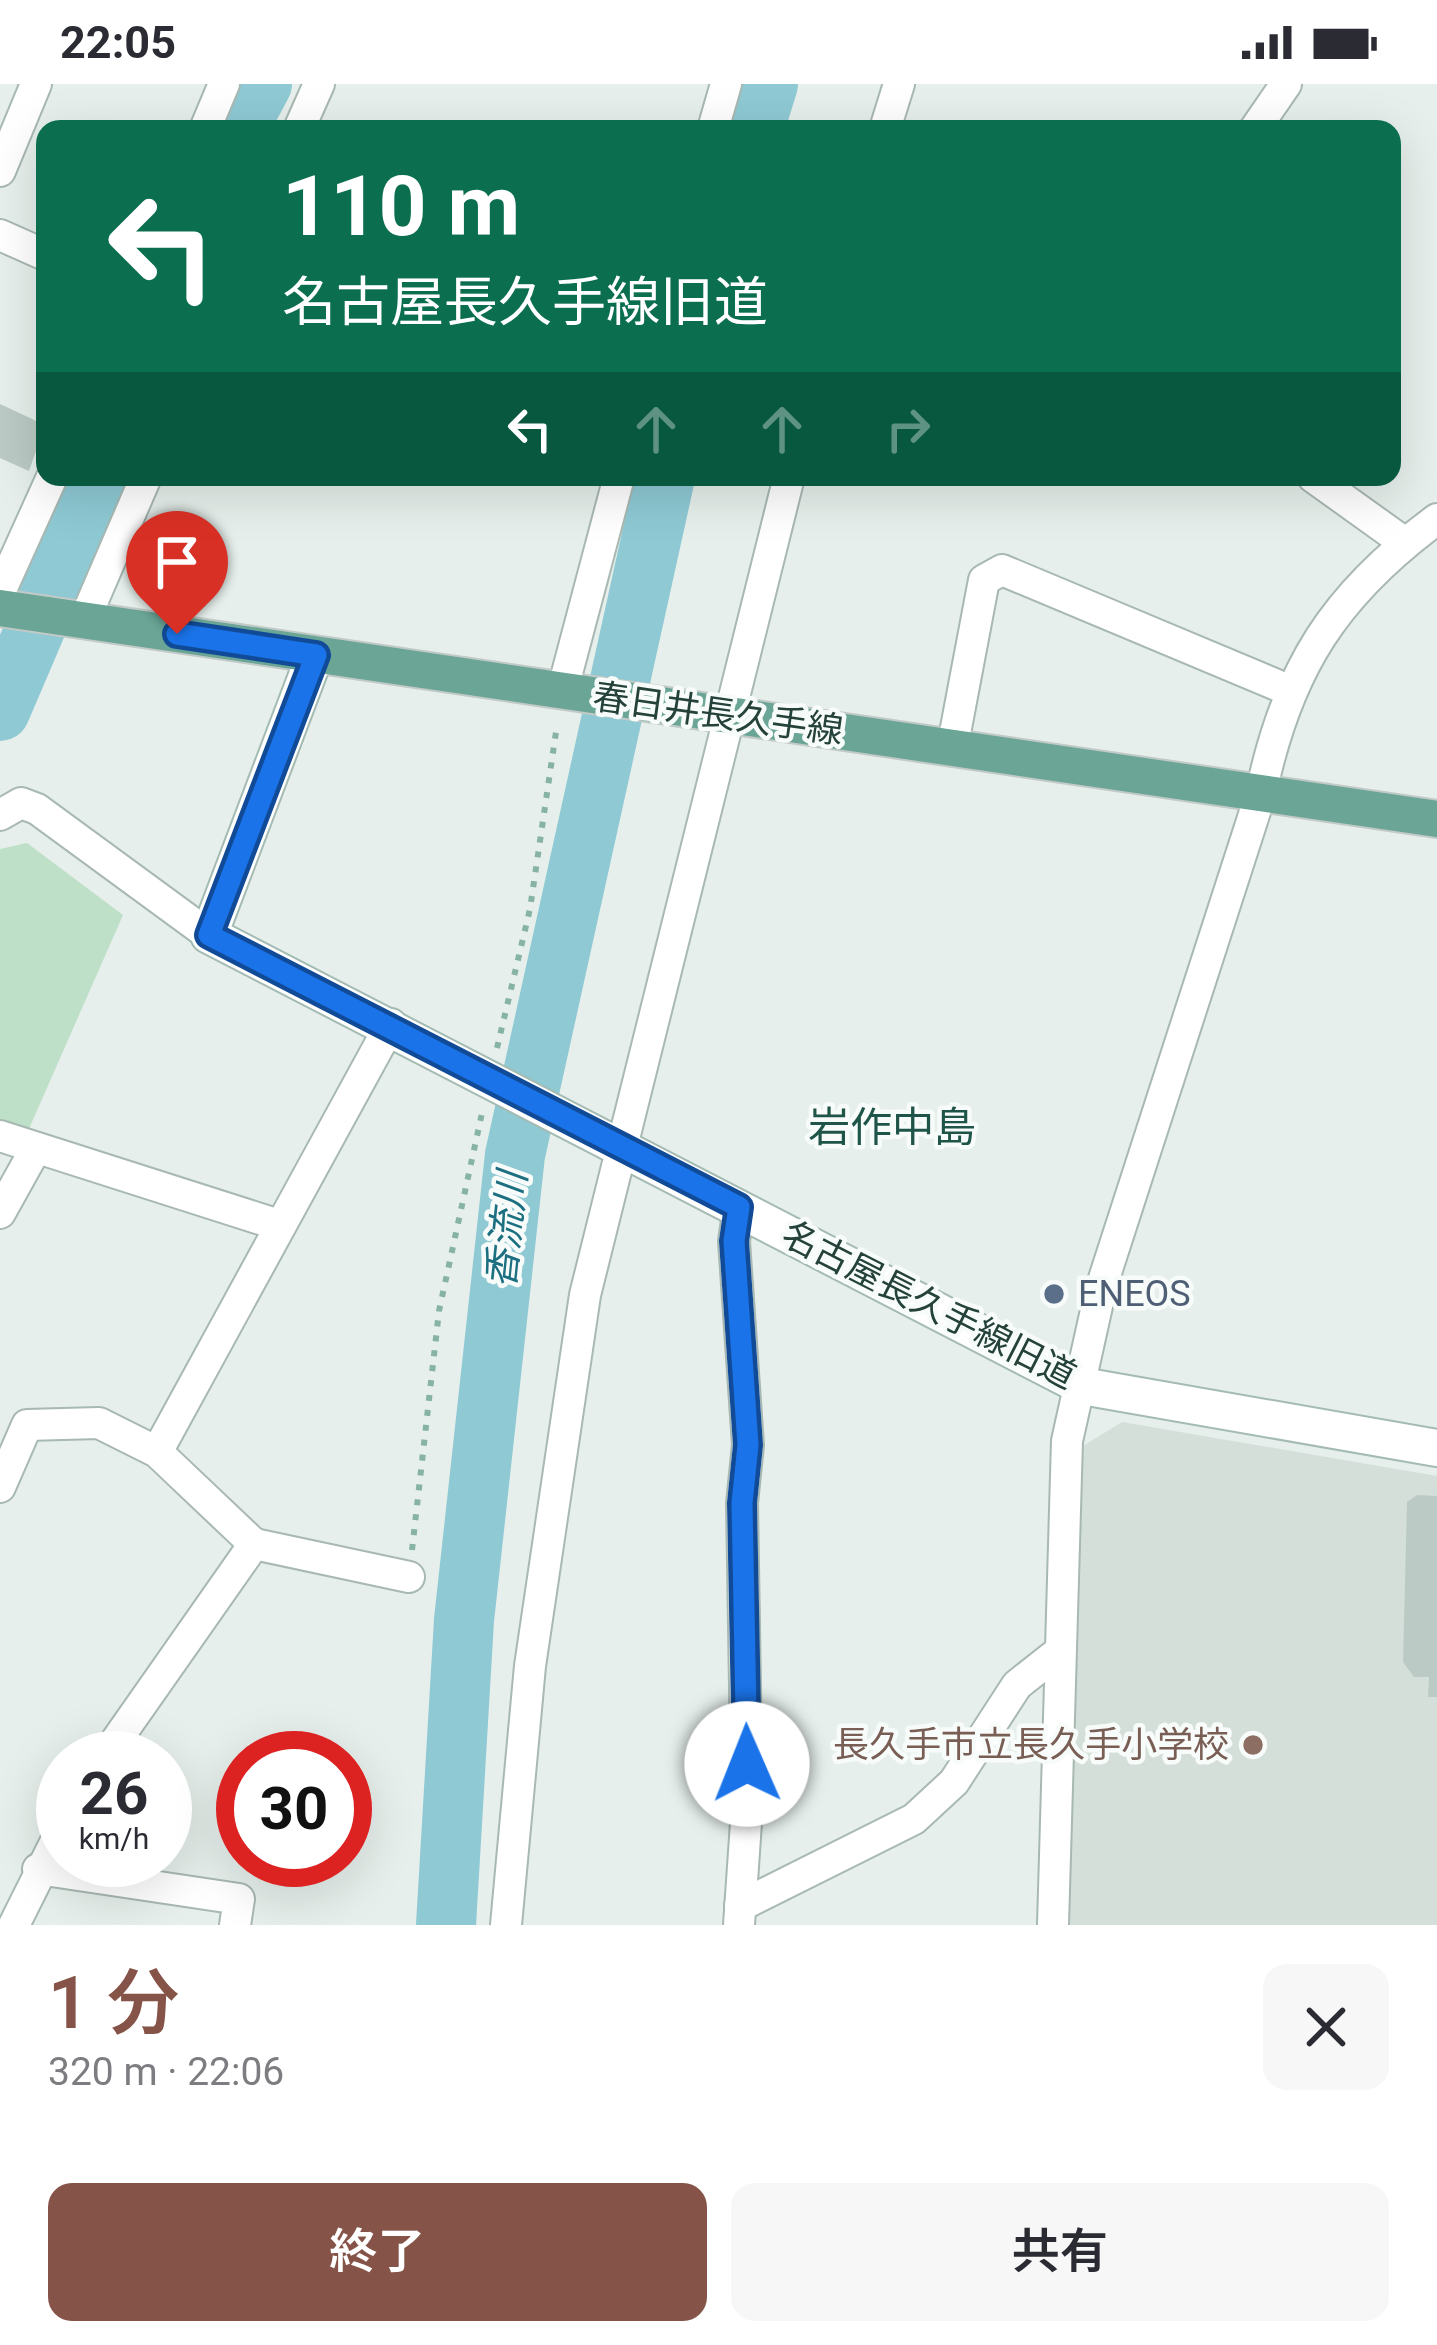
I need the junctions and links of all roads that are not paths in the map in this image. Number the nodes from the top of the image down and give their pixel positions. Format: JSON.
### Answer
{"nodes":[{"id":1,"x":37,"y":84,"type":"edge"},
{"id":2,"x":224,"y":84,"type":"edge"},
{"id":3,"x":320,"y":84,"type":"edge"},
{"id":4,"x":726,"y":84,"type":"edge"},
{"id":5,"x":899,"y":84,"type":"edge"},
{"id":6,"x":1286,"y":84,"type":"edge"},
{"id":7,"x":12,"y":111,"type":"edge"},
{"id":8,"x":209,"y":120,"type":"edge"},
{"id":9,"x":303,"y":120,"type":"edge"},
{"id":10,"x":716,"y":120,"type":"edge"},
{"id":11,"x":888,"y":120,"type":"edge"},
{"id":12,"x":1262,"y":120,"type":"edge"},
{"id":13,"x":0,"y":171,"type":"edge"},
{"id":14,"x":0,"y":235,"type":"edge"},
{"id":15,"x":36,"y":251,"type":"edge"},
{"id":16,"x":48,"y":486,"type":"edge"},
{"id":17,"x":142,"y":486,"type":"edge"},
{"id":18,"x":618,"y":486,"type":"edge"},
{"id":19,"x":786,"y":486,"type":"edge"},
{"id":20,"x":1326,"y":486,"type":"edge"},
{"id":21,"x":1437,"y":519,"type":"edge"},
{"id":22,"x":1405,"y":543,"type":"junction"},
{"id":23,"x":0,"y":592,"type":"edge"},
{"id":24,"x":0,"y":608,"type":"edge"},
{"id":25,"x":84,"y":621,"type":"junction"},
{"id":26,"x":316,"y":655,"type":"junction"},
{"id":27,"x":1291,"y":691,"type":"junction"},
{"id":28,"x":572,"y":693,"type":"junction"},
{"id":29,"x":718,"y":713,"type":"junction"},
{"id":30,"x":952,"y":749,"type":"junction"},
{"id":31,"x":1262,"y":793,"type":"junction"},
{"id":32,"x":0,"y":814,"type":"edge"},
{"id":33,"x":1437,"y":819,"type":"edge"},
{"id":34,"x":209,"y":935,"type":"junction"},
{"id":35,"x":391,"y":1024,"type":"junction"},
{"id":36,"x":0,"y":1136,"type":"edge"},
{"id":37,"x":613,"y":1142,"type":"junction"},
{"id":38,"x":35,"y":1150,"type":"junction"},
{"id":39,"x":739,"y":1207,"type":"junction"},
{"id":40,"x":0,"y":1213,"type":"edge"},
{"id":41,"x":279,"y":1225,"type":"junction"},
{"id":42,"x":1082,"y":1386,"type":"junction"},
{"id":43,"x":14,"y":1422,"type":"edge"},
{"id":44,"x":1437,"y":1448,"type":"edge"},
{"id":45,"x":158,"y":1452,"type":"junction"},
{"id":46,"x":0,"y":1487,"type":"edge"},
{"id":47,"x":254,"y":1544,"type":"junction"},
{"id":48,"x":409,"y":1577,"type":"road end"},
{"id":49,"x":1060,"y":1651,"type":"junction"},
{"id":50,"x":121,"y":1731,"type":"edge"},
{"id":51,"x":36,"y":1874,"type":"edge"},
{"id":52,"x":155,"y":1887,"type":"edge"},
{"id":53,"x":739,"y":1916,"type":"edge"},
{"id":54,"x":14,"y":1925,"type":"edge"},
{"id":55,"x":235,"y":1925,"type":"edge"},
{"id":56,"x":506,"y":1925,"type":"edge"},
{"id":57,"x":1053,"y":1925,"type":"edge"}],
"edges":[{"from":1,"to":7,"type":"street"},
{"from":2,"to":8,"type":"street"},
{"from":3,"to":9,"type":"street"},
{"from":4,"to":10,"type":"street"},
{"from":5,"to":11,"type":"street"},
{"from":6,"to":12,"type":"street"},
{"from":7,"to":13,"type":"street"},
{"from":14,"to":15,"type":"street"},
{"from":16,"to":23,"type":"street"},
{"from":17,"to":25,"type":"street"},
{"from":18,"to":28,"type":"street"},
{"from":19,"to":29,"type":"street"},
{"from":20,"to":22,"type":"street"},
{"from":21,"to":22,"type":"street"},
{"from":22,"to":27,"type":"street"},
{"from":24,"to":25,"type":"main road","name":"春日井長久手線"},
{"from":25,"to":26,"type":"main road","name":"春日井長久手線"},
{"from":26,"to":28,"type":"main road","name":"春日井長久手線"},
{"from":26,"to":34,"type":"street"},
{"from":27,"to":30,"type":"street"},
{"from":27,"to":31,"type":"street"},
{"from":28,"to":29,"type":"main road","name":"春日井長久手線"},
{"from":29,"to":30,"type":"main road","name":"春日井長久手線"},
{"from":29,"to":37,"type":"street"},
{"from":30,"to":31,"type":"main road","name":"春日井長久手線"},
{"from":31,"to":33,"type":"main road","name":"春日井長久手線"},
{"from":31,"to":42,"type":"street"},
{"from":32,"to":34,"type":"street"},
{"from":34,"to":35,"type":"street","name":"名古屋長久手線旧道"},
{"from":35,"to":37,"type":"street","name":"名古屋長久手線旧道"},
{"from":35,"to":41,"type":"street"},
{"from":36,"to":38,"type":"street"},
{"from":37,"to":39,"type":"street","name":"名古屋長久手線旧道"},
{"from":37,"to":56,"type":"street"},
{"from":38,"to":40,"type":"street"},
{"from":38,"to":41,"type":"street"},
{"from":39,"to":42,"type":"street","name":"名古屋長久手線旧道"},
{"from":39,"to":53,"type":"street"},
{"from":41,"to":45,"type":"street"},
{"from":42,"to":44,"type":"street","name":"名古屋長久手線旧道"},
{"from":42,"to":49,"type":"street"},
{"from":43,"to":45,"type":"street"},
{"from":43,"to":46,"type":"street"},
{"from":45,"to":47,"type":"street"},
{"from":47,"to":48,"type":"street"},
{"from":47,"to":50,"type":"street"},
{"from":49,"to":53,"type":"street"},
{"from":49,"to":57,"type":"street"},
{"from":51,"to":54,"type":"street"},
{"from":52,"to":55,"type":"street"}]}
